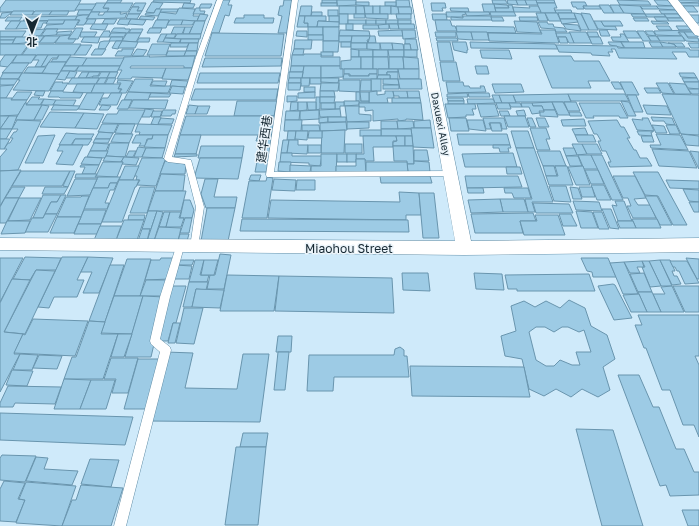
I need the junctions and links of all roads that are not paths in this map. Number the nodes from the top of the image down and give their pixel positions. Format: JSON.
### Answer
{"nodes":[{"id":1,"x":220,"y":0,"type":"edge"},
{"id":2,"x":295,"y":0,"type":"edge"},
{"id":3,"x":417,"y":0,"type":"edge"},
{"id":4,"x":673,"y":0,"type":"edge"},
{"id":5,"x":699,"y":33,"type":"edge"},
{"id":6,"x":450,"y":174,"type":"junction"},
{"id":7,"x":0,"y":244,"type":"edge"},
{"id":8,"x":699,"y":245,"type":"edge"},
{"id":9,"x":187,"y":247,"type":"junction"},
{"id":10,"x":464,"y":248,"type":"junction"},
{"id":11,"x":120,"y":526,"type":"edge"}],
"edges":[{"from":1,"to":9,"type":"lane"},
{"from":2,"to":6,"type":"lane","name":"建华西巷"},
{"from":3,"to":6,"type":"street","name":"Daxuexi Alley"},
{"from":4,"to":5,"type":"street"},
{"from":6,"to":10,"type":"street","name":"Daxuexi Alley"},
{"from":7,"to":9,"type":"street","name":"Miaohou Street"},
{"from":8,"to":10,"type":"street","name":"Miaohou Street"},
{"from":9,"to":10,"type":"street","name":"Miaohou Street"},
{"from":9,"to":11,"type":"lane"}]}
